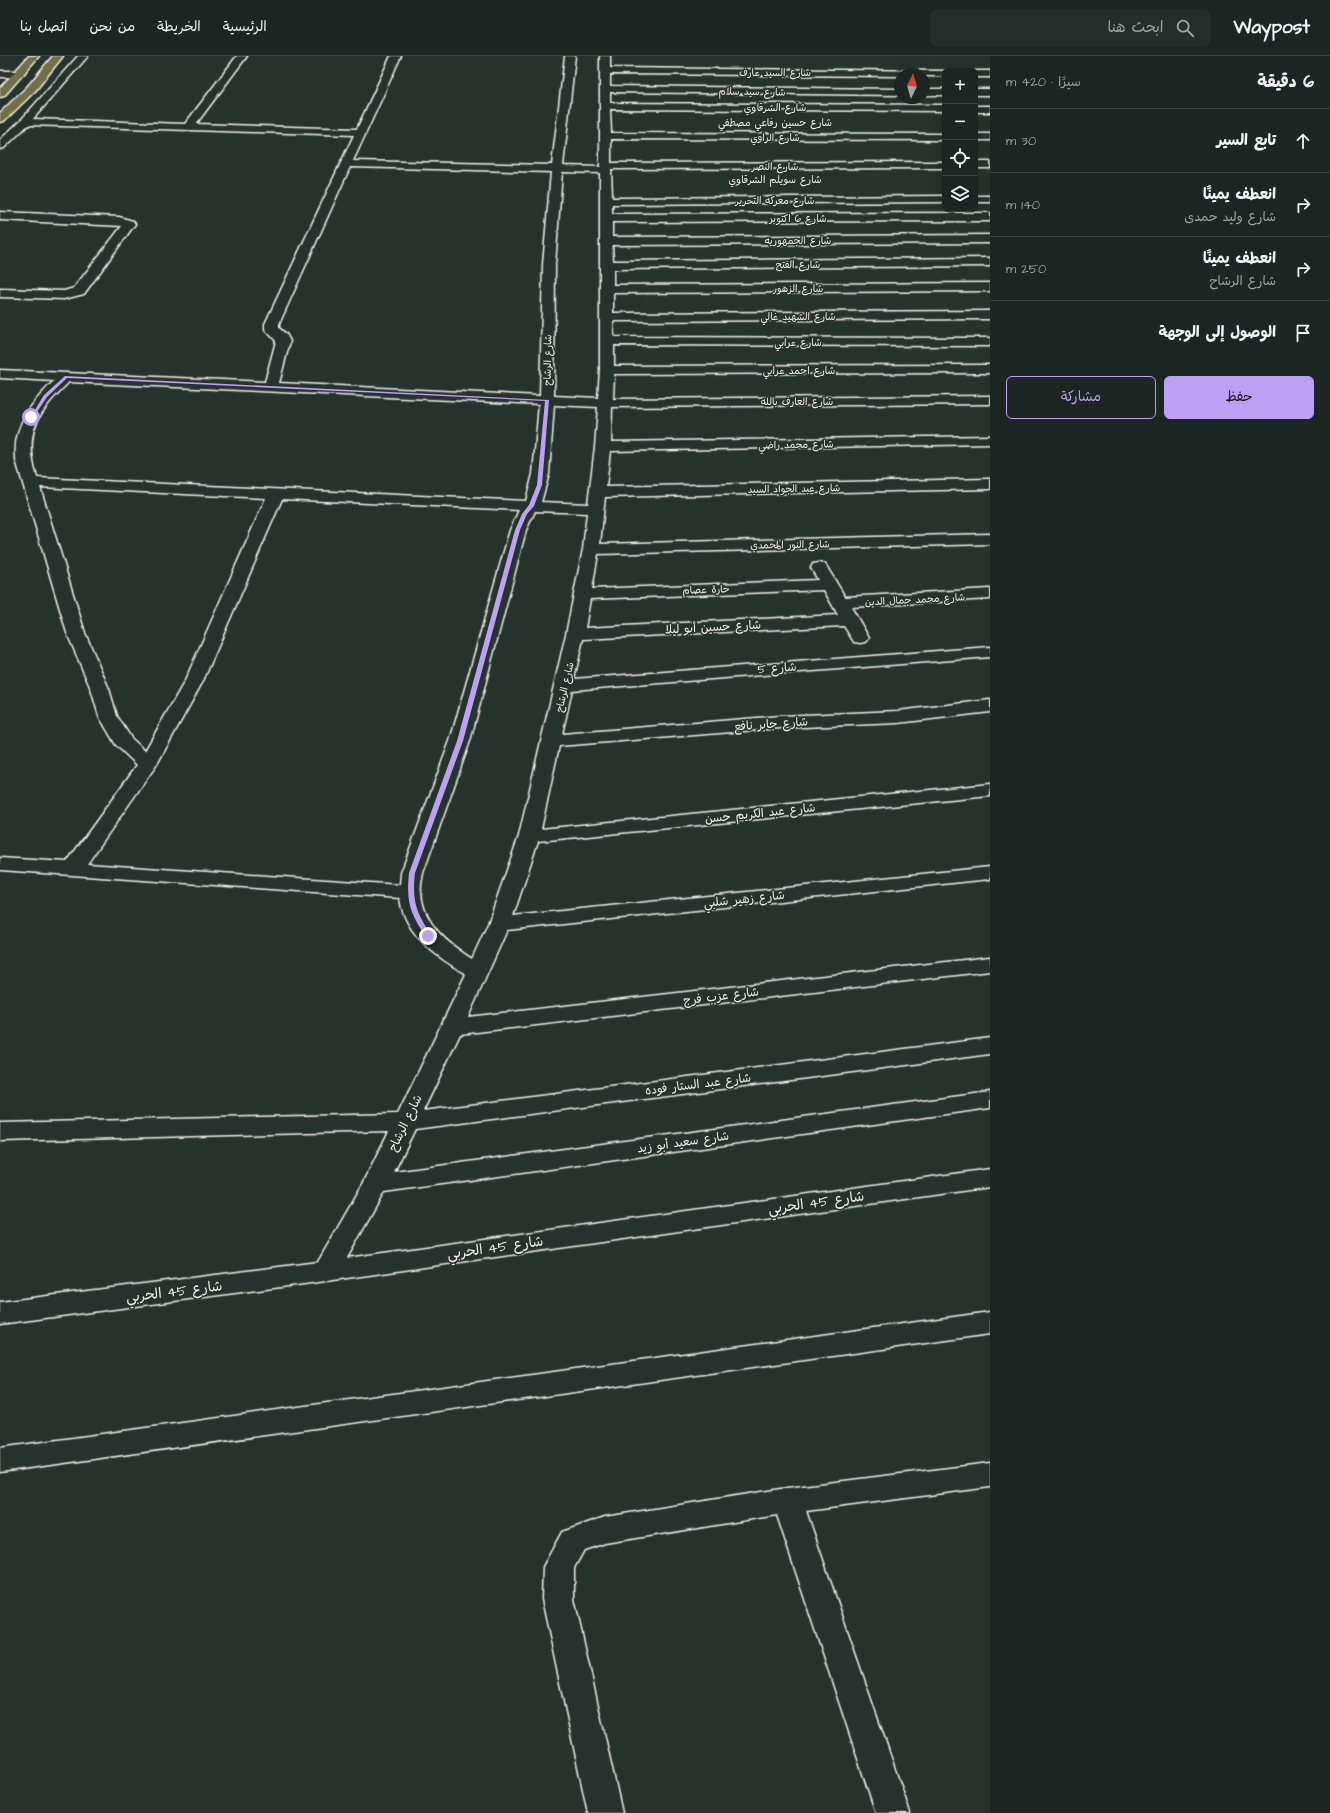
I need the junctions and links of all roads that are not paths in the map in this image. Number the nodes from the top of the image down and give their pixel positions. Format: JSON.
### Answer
{"nodes":[{"id":1,"x":34,"y":56,"type":"edge"},
{"id":2,"x":58,"y":56,"type":"edge"},
{"id":3,"x":83,"y":56,"type":"edge"},
{"id":4,"x":242,"y":56,"type":"edge"},
{"id":5,"x":385,"y":56,"type":"edge"},
{"id":6,"x":396,"y":56,"type":"edge"},
{"id":7,"x":570,"y":56,"type":"edge"},
{"id":8,"x":605,"y":64,"type":"edge"},
{"id":9,"x":942,"y":73,"type":"edge"},
{"id":10,"x":0,"y":74,"type":"edge"},
{"id":11,"x":19,"y":74,"type":"junction"},
{"id":12,"x":44,"y":74,"type":"junction"},
{"id":13,"x":978,"y":74,"type":"edge"},
{"id":14,"x":990,"y":74,"type":"edge"},
{"id":15,"x":894,"y":92,"type":"edge"},
{"id":16,"x":930,"y":92,"type":"edge"},
{"id":17,"x":942,"y":92,"type":"edge"},
{"id":18,"x":978,"y":92,"type":"edge"},
{"id":19,"x":990,"y":92,"type":"edge"},
{"id":20,"x":0,"y":94,"type":"edge"},
{"id":21,"x":942,"y":108,"type":"edge"},
{"id":22,"x":978,"y":108,"type":"edge"},
{"id":23,"x":990,"y":109,"type":"edge"},
{"id":24,"x":607,"y":115,"type":"junction"},
{"id":25,"x":0,"y":119,"type":"edge"},
{"id":26,"x":25,"y":122,"type":"junction"},
{"id":27,"x":188,"y":127,"type":"junction"},
{"id":28,"x":361,"y":132,"type":"junction"},
{"id":29,"x":884,"y":137,"type":"junction"},
{"id":30,"x":941,"y":137,"type":"edge"},
{"id":31,"x":978,"y":137,"type":"edge"},
{"id":32,"x":990,"y":137,"type":"edge"},
{"id":33,"x":0,"y":146,"type":"edge"},
{"id":34,"x":890,"y":147,"type":"dead end"},
{"id":35,"x":346,"y":164,"type":"junction"},
{"id":36,"x":978,"y":165,"type":"edge"},
{"id":37,"x":990,"y":165,"type":"edge"},
{"id":38,"x":942,"y":166,"type":"edge"},
{"id":39,"x":557,"y":169,"type":"junction"},
{"id":40,"x":607,"y":174,"type":"junction"},
{"id":41,"x":942,"y":199,"type":"edge"},
{"id":42,"x":978,"y":199,"type":"edge"},
{"id":43,"x":990,"y":199,"type":"edge"},
{"id":44,"x":606,"y":209,"type":"junction"},
{"id":45,"x":0,"y":216,"type":"edge"},
{"id":46,"x":990,"y":217,"type":"edge"},
{"id":47,"x":990,"y":239,"type":"edge"},
{"id":48,"x":606,"y":241,"type":"junction"},
{"id":49,"x":990,"y":262,"type":"edge"},
{"id":50,"x":606,"y":265,"type":"junction"},
{"id":51,"x":990,"y":287,"type":"edge"},
{"id":52,"x":606,"y":289,"type":"junction"},
{"id":53,"x":0,"y":293,"type":"edge"},
{"id":54,"x":990,"y":315,"type":"edge"},
{"id":55,"x":607,"y":317,"type":"junction"},
{"id":56,"x":607,"y":341,"type":"junction"},
{"id":57,"x":990,"y":342,"type":"edge"},
{"id":58,"x":990,"y":369,"type":"edge"},
{"id":59,"x":607,"y":370,"type":"junction"},
{"id":60,"x":0,"y":374,"type":"edge"},
{"id":61,"x":66,"y":377,"type":"junction"},
{"id":62,"x":271,"y":386,"type":"junction"},
{"id":63,"x":547,"y":400,"type":"junction"},
{"id":64,"x":990,"y":400,"type":"edge"},
{"id":65,"x":605,"y":403,"type":"junction"},
{"id":66,"x":990,"y":440,"type":"edge"},
{"id":67,"x":603,"y":447,"type":"junction"},
{"id":68,"x":31,"y":482,"type":"junction"},
{"id":69,"x":990,"y":484,"type":"edge"},
{"id":70,"x":276,"y":494,"type":"junction"},
{"id":71,"x":597,"y":500,"type":"junction"},
{"id":72,"x":532,"y":506,"type":"junction"},
{"id":73,"x":990,"y":539,"type":"edge"},
{"id":74,"x":591,"y":549,"type":"junction"},
{"id":75,"x":819,"y":568,"type":"dead end"},
{"id":76,"x":829,"y":585,"type":"junction"},
{"id":77,"x":583,"y":594,"type":"junction"},
{"id":78,"x":990,"y":594,"type":"edge"},
{"id":79,"x":839,"y":602,"type":"junction"},
{"id":80,"x":850,"y":620,"type":"junction"},
{"id":81,"x":575,"y":634,"type":"junction"},
{"id":82,"x":860,"y":638,"type":"dead end"},
{"id":83,"x":990,"y":652,"type":"edge"},
{"id":84,"x":564,"y":685,"type":"junction"},
{"id":85,"x":990,"y":706,"type":"edge"},
{"id":86,"x":551,"y":741,"type":"junction"},
{"id":87,"x":147,"y":764,"type":"junction"},
{"id":88,"x":990,"y":790,"type":"edge"},
{"id":89,"x":529,"y":836,"type":"junction"},
{"id":90,"x":0,"y":864,"type":"edge"},
{"id":91,"x":73,"y":869,"type":"junction"},
{"id":92,"x":990,"y":873,"type":"edge"},
{"id":93,"x":410,"y":892,"type":"junction"},
{"id":94,"x":499,"y":924,"type":"junction"},
{"id":95,"x":990,"y":964,"type":"edge"},
{"id":96,"x":478,"y":972,"type":"junction"},
{"id":97,"x":451,"y":1027,"type":"junction"},
{"id":98,"x":990,"y":1046,"type":"edge"},
{"id":99,"x":990,"y":1100,"type":"edge"},
{"id":100,"x":406,"y":1122,"type":"junction"},
{"id":101,"x":0,"y":1132,"type":"edge"},
{"id":102,"x":990,"y":1178,"type":"edge"},
{"id":103,"x":376,"y":1184,"type":"junction"},
{"id":104,"x":326,"y":1271,"type":"junction"},
{"id":105,"x":0,"y":1313,"type":"edge"},
{"id":106,"x":990,"y":1323,"type":"edge"},
{"id":107,"x":0,"y":1460,"type":"edge"},
{"id":108,"x":990,"y":1475,"type":"edge"},
{"id":109,"x":788,"y":1501,"type":"junction"},
{"id":110,"x":605,"y":1813,"type":"edge"},
{"id":111,"x":894,"y":1813,"type":"edge"}],
"edges":[{"from":1,"to":11,"type":"highway"},
{"from":2,"to":12,"type":"highway"},
{"from":3,"to":26,"type":"street"},
{"from":4,"to":27,"type":"street"},
{"from":5,"to":6,"type":"street"},
{"from":6,"to":28,"type":"street"},
{"from":7,"to":39,"type":"street","name":"شارع الرشاح"},
{"from":8,"to":9,"type":"street","name":"شارع السيد عارف"},
{"from":8,"to":24,"type":"street","name":"شارع الرشاح"},
{"from":10,"to":11,"type":"street"},
{"from":11,"to":12,"type":"highway"},
{"from":11,"to":20,"type":"highway"},
{"from":12,"to":25,"type":"highway"},
{"from":13,"to":14,"type":"street"},
{"from":15,"to":24,"type":"street","name":"شارع سيد سلام"},
{"from":16,"to":17,"type":"street"},
{"from":18,"to":19,"type":"street"},
{"from":21,"to":24,"type":"street","name":"شارع الشرقاوي"},
{"from":22,"to":23,"type":"street"},
{"from":24,"to":29,"type":"street","name":"شارع الراوي"},
{"from":24,"to":40,"type":"street","name":"شارع الرشاح"},
{"from":26,"to":27,"type":"street"},
{"from":26,"to":33,"type":"street"},
{"from":27,"to":28,"type":"street"},
{"from":28,"to":35,"type":"street"},
{"from":29,"to":30,"type":"street","name":"شارع الراوي"},
{"from":29,"to":34,"type":"street"},
{"from":31,"to":32,"type":"street"},
{"from":35,"to":39,"type":"street","name":"شارع النصر"},
{"from":35,"to":62,"type":"street"},
{"from":36,"to":37,"type":"street"},
{"from":38,"to":40,"type":"street","name":"شارع النصر"},
{"from":39,"to":40,"type":"street","name":"شارع النصر"},
{"from":39,"to":63,"type":"street","name":"شارع الرشاح"},
{"from":40,"to":44,"type":"street","name":"شارع الرشاح"},
{"from":41,"to":44,"type":"street","name":"شارع معركه التحرير"},
{"from":42,"to":43,"type":"street"},
{"from":44,"to":46,"type":"street","name":"شارع 6 اكتوبر"},
{"from":44,"to":48,"type":"street","name":"شارع الرشاح"},
{"from":45,"to":53,"type":"street"},
{"from":47,"to":48,"type":"street","name":"شارع الجمهوريه"},
{"from":48,"to":50,"type":"street","name":"شارع الرشاح"},
{"from":49,"to":50,"type":"street","name":"شارع الفتح"},
{"from":50,"to":52,"type":"street","name":"شارع الرشاح"},
{"from":51,"to":52,"type":"street","name":"شارع الزهور"},
{"from":52,"to":55,"type":"street","name":"شارع الرشاح"},
{"from":54,"to":55,"type":"street","name":"شارع الشهيد غالي"},
{"from":55,"to":56,"type":"street","name":"شارع الرشاح"},
{"from":56,"to":57,"type":"street","name":"شارع عرابي"},
{"from":56,"to":59,"type":"street","name":"شارع الرشاح"},
{"from":58,"to":59,"type":"street","name":"شارع احمد عرابي"},
{"from":59,"to":65,"type":"street","name":"شارع الرشاح"},
{"from":60,"to":61,"type":"street","name":"شارع العارف بالله"},
{"from":61,"to":62,"type":"street","name":"شارع العارف بالله"},
{"from":61,"to":68,"type":"street"},
{"from":62,"to":63,"type":"street","name":"شارع العارف بالله"},
{"from":63,"to":65,"type":"street","name":"شارع العارف بالله"},
{"from":63,"to":72,"type":"street","name":"شارع الرشاح"},
{"from":64,"to":65,"type":"street","name":"شارع العارف بالله"},
{"from":65,"to":67,"type":"street","name":"شارع الرشاح"},
{"from":66,"to":67,"type":"street","name":"شارع محمد راضي"},
{"from":67,"to":71,"type":"street","name":"شارع الرشاح"},
{"from":68,"to":70,"type":"street","name":"شارع عبد الجواد السيد"},
{"from":68,"to":87,"type":"street"},
{"from":69,"to":71,"type":"street","name":"شارع عبد الجواد السيد"},
{"from":70,"to":72,"type":"street","name":"شارع عبد الجواد السيد"},
{"from":70,"to":87,"type":"street"},
{"from":71,"to":72,"type":"street","name":"شارع عبد الجواد السيد"},
{"from":71,"to":74,"type":"street","name":"شارع الرشاح"},
{"from":72,"to":93,"type":"street","name":"شارع الرشاح"},
{"from":73,"to":74,"type":"street","name":"شارع النور المحمدي"},
{"from":74,"to":77,"type":"street","name":"شارع الرشاح"},
{"from":75,"to":76,"type":"street"},
{"from":76,"to":77,"type":"street","name":"حارة عصام"},
{"from":76,"to":79,"type":"street"},
{"from":77,"to":81,"type":"street","name":"شارع الرشاح"},
{"from":78,"to":79,"type":"street","name":"شارع محمد جمال الدين"},
{"from":79,"to":80,"type":"street"},
{"from":80,"to":81,"type":"street","name":"شارع حسين أبو ليلا"},
{"from":80,"to":82,"type":"street"},
{"from":81,"to":84,"type":"street","name":"شارع الرشاح"},
{"from":83,"to":84,"type":"street","name":"شارع 5"},
{"from":84,"to":86,"type":"street","name":"شارع الرشاح"},
{"from":85,"to":86,"type":"street","name":"شارع جابر نافع"},
{"from":86,"to":89,"type":"street","name":"شارع الرشاح"},
{"from":87,"to":91,"type":"street"},
{"from":88,"to":89,"type":"street","name":"شارع عبد الكريم حسن"},
{"from":89,"to":94,"type":"street","name":"شارع الرشاح"},
{"from":90,"to":91,"type":"street"},
{"from":91,"to":93,"type":"street"},
{"from":92,"to":94,"type":"street","name":"شارع زهير شلبي"},
{"from":93,"to":96,"type":"street","name":"شارع الرشاح"},
{"from":94,"to":96,"type":"street","name":"شارع الرشاح"},
{"from":95,"to":97,"type":"street","name":"شارع عزب فرج"},
{"from":96,"to":97,"type":"street","name":"شارع الرشاح"},
{"from":97,"to":100,"type":"street","name":"شارع الرشاح"},
{"from":98,"to":100,"type":"street","name":"شارع عبد الستار فوده"},
{"from":99,"to":103,"type":"street","name":"شارع سعيد أبو زيد"},
{"from":100,"to":101,"type":"street","name":"شارع عبد الستار فوده"},
{"from":100,"to":103,"type":"street","name":"شارع الرشاح"},
{"from":102,"to":104,"type":"street","name":"شارع 45 الحربي"},
{"from":103,"to":104,"type":"street","name":"شارع الرشاح"},
{"from":104,"to":105,"type":"street","name":"شارع 45 الحربي"},
{"from":106,"to":107,"type":"street"},
{"from":108,"to":109,"type":"street"},
{"from":109,"to":110,"type":"street"},
{"from":109,"to":111,"type":"street"}]}
